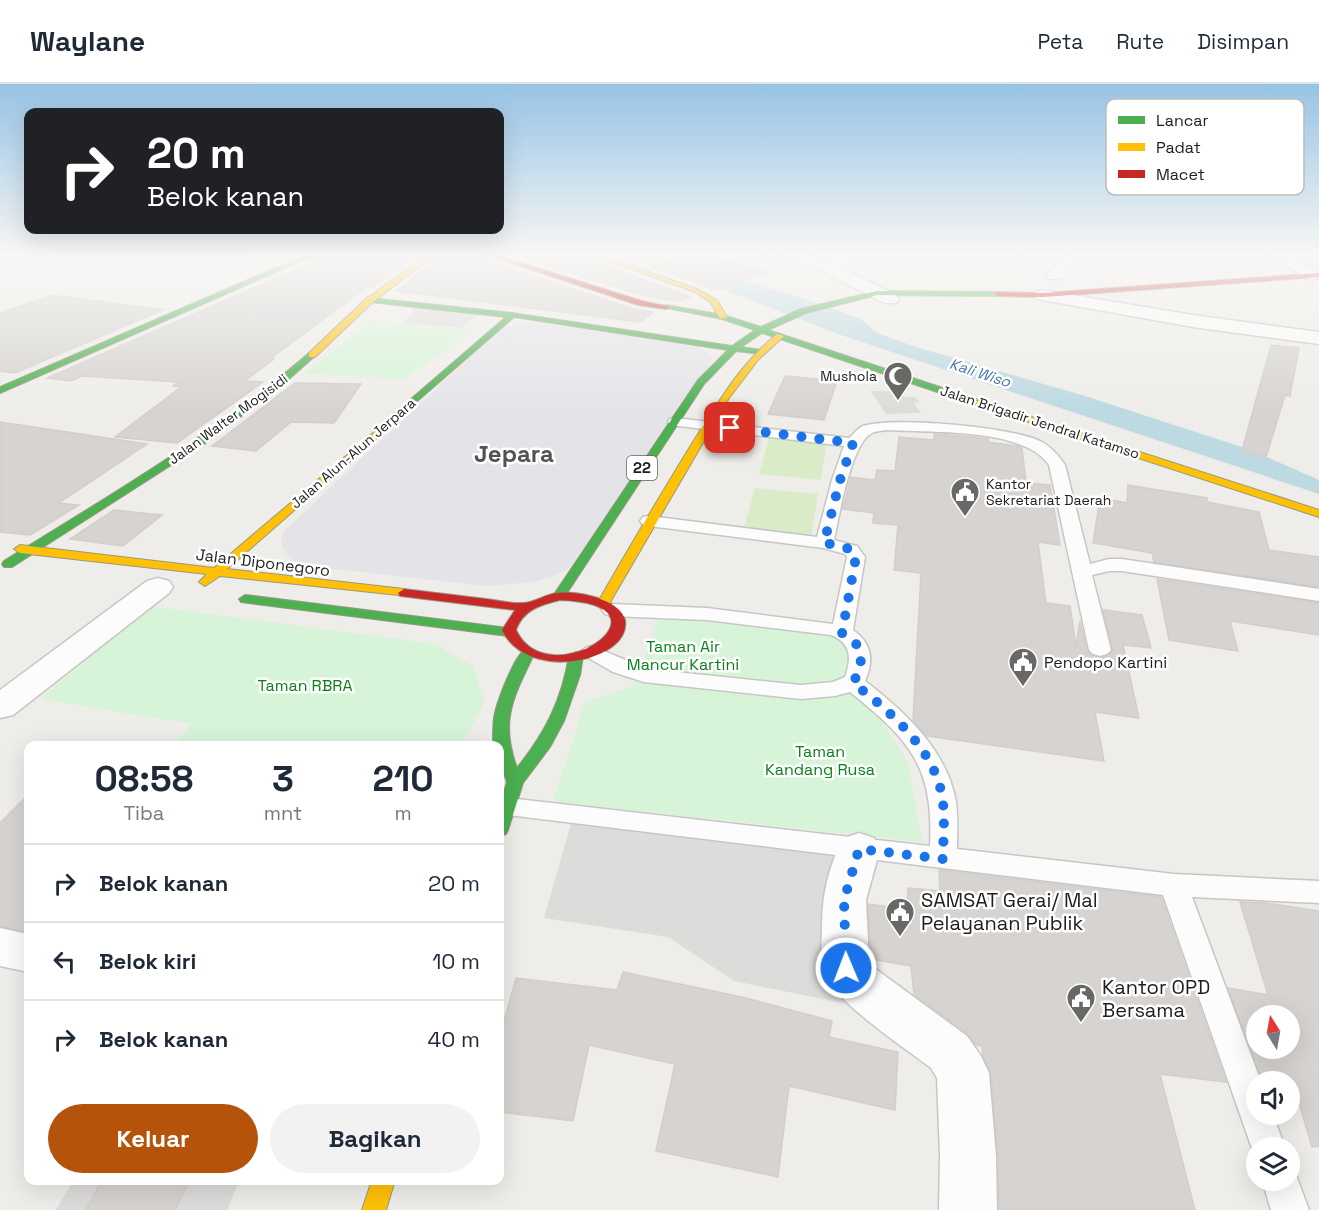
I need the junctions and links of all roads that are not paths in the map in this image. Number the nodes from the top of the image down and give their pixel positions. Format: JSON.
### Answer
{"nodes":[{"id":1,"x":189,"y":307,"type":"edge"},
{"id":2,"x":363,"y":307,"type":"edge"},
{"id":3,"x":432,"y":307,"type":"edge"},
{"id":4,"x":662,"y":307,"type":"edge"},
{"id":5,"x":717,"y":307,"type":"edge"},
{"id":6,"x":823,"y":307,"type":"edge"},
{"id":7,"x":855,"y":307,"type":"edge"},
{"id":8,"x":1110,"y":307,"type":"edge"},
{"id":9,"x":512,"y":315,"type":"junction"},
{"id":10,"x":723,"y":317,"type":"junction"},
{"id":11,"x":760,"y":330,"type":"junction"},
{"id":12,"x":778,"y":337,"type":"junction"},
{"id":13,"x":1319,"y":338,"type":"edge"},
{"id":14,"x":734,"y":346,"type":"junction"},
{"id":15,"x":758,"y":352,"type":"junction"},
{"id":16,"x":0,"y":390,"type":"edge"},
{"id":17,"x":675,"y":422,"type":"junction"},
{"id":18,"x":710,"y":426,"type":"junction"},
{"id":19,"x":853,"y":443,"type":"junction"},
{"id":20,"x":1318,"y":513,"type":"edge"},
{"id":21,"x":649,"y":521,"type":"junction"},
{"id":22,"x":824,"y":543,"type":"junction"},
{"id":23,"x":9,"y":548,"type":"dead end"},
{"id":24,"x":28,"y":550,"type":"junction"},
{"id":25,"x":4,"y":563,"type":"edge"},
{"id":26,"x":31,"y":567,"type":"dead end"},
{"id":27,"x":1082,"y":572,"type":"junction"},
{"id":28,"x":216,"y":573,"type":"junction"},
{"id":29,"x":156,"y":586,"type":"dead end"},
{"id":30,"x":1319,"y":595,"type":"edge"},
{"id":31,"x":559,"y":596,"type":"junction"},
{"id":32,"x":523,"y":607,"type":"junction"},
{"id":33,"x":607,"y":607,"type":"junction"},
{"id":34,"x":508,"y":633,"type":"junction"},
{"id":35,"x":842,"y":633,"type":"junction"},
{"id":36,"x":1100,"y":650,"type":"dead end"},
{"id":37,"x":528,"y":652,"type":"junction"},
{"id":38,"x":584,"y":654,"type":"junction"},
{"id":39,"x":853,"y":683,"type":"junction"},
{"id":40,"x":0,"y":707,"type":"edge"},
{"id":41,"x":500,"y":741,"type":"edge"},
{"id":42,"x":504,"y":778,"type":"edge"},
{"id":43,"x":507,"y":806,"type":"edge"},
{"id":44,"x":859,"y":849,"type":"junction"},
{"id":45,"x":943,"y":859,"type":"junction"},
{"id":46,"x":1174,"y":885,"type":"junction"},
{"id":47,"x":1319,"y":892,"type":"edge"},
{"id":48,"x":0,"y":947,"type":"edge"},
{"id":49,"x":24,"y":952,"type":"edge"},
{"id":50,"x":1264,"y":1137,"type":"edge"},
{"id":51,"x":382,"y":1185,"type":"edge"},
{"id":52,"x":1284,"y":1191,"type":"edge"},
{"id":53,"x":375,"y":1210,"type":"edge"},
{"id":54,"x":968,"y":1210,"type":"edge"},
{"id":55,"x":1290,"y":1210,"type":"edge"}],
"edges":[{"from":1,"to":16,"type":"main road"},
{"from":2,"to":24,"type":"main road","name":"Jalan Walter Mogisidi"},
{"from":3,"to":9,"type":"main road"},
{"from":4,"to":10,"type":"main road","name":"Jalan Brigadir Jendral Katamso"},
{"from":5,"to":10,"type":"main road"},
{"from":6,"to":11,"type":"main road","number":"22"},
{"from":7,"to":12,"type":"main road","number":"22"},
{"from":8,"to":13,"type":"street"},
{"from":9,"to":14,"type":"main road"},
{"from":9,"to":28,"type":"main road","name":"Jalan Alun-Alun Jerpara"},
{"from":10,"to":11,"type":"main road","name":"Jalan Brigadir Jendral Katamso"},
{"from":11,"to":12,"type":"main road","name":"Jalan Brigadir Jendral Katamso"},
{"from":11,"to":14,"type":"main road","number":"22"},
{"from":12,"to":15,"type":"main road","number":"22"},
{"from":12,"to":20,"type":"main road","name":"Jalan Brigadir Jendral Katamso"},
{"from":14,"to":15,"type":"main road"},
{"from":14,"to":17,"type":"main road","number":"22"},
{"from":15,"to":18,"type":"main road","number":"22"},
{"from":17,"to":18,"type":"lane"},
{"from":17,"to":31,"type":"main road","number":"22"},
{"from":18,"to":19,"type":"lane"},
{"from":18,"to":21,"type":"main road","number":"22"},
{"from":19,"to":22,"type":"lane"},
{"from":19,"to":27,"type":"lane"},
{"from":21,"to":22,"type":"lane"},
{"from":21,"to":33,"type":"main road","number":"22"},
{"from":22,"to":35,"type":"lane"},
{"from":23,"to":24,"type":"main road","name":"Jalan Diponegoro"},
{"from":24,"to":25,"type":"main road","name":"Jalan Walter Mogisidi"},
{"from":24,"to":28,"type":"main road","name":"Jalan Diponegoro"},
{"from":25,"to":26,"type":"main road"},
{"from":27,"to":30,"type":"lane"},
{"from":27,"to":36,"type":"lane"},
{"from":28,"to":32,"type":"main road","name":"Jalan Diponegoro"},
{"from":28,"to":34,"type":"main road","name":"Jalan Alun-Alun Jerpara"},
{"from":29,"to":40,"type":"street"},
{"from":31,"to":32,"type":"main road"},
{"from":31,"to":33,"type":"main road"},
{"from":32,"to":34,"type":"main road"},
{"from":33,"to":35,"type":"lane"},
{"from":33,"to":38,"type":"main road"},
{"from":34,"to":37,"type":"main road"},
{"from":35,"to":39,"type":"lane"},
{"from":37,"to":38,"type":"main road"},
{"from":37,"to":41,"type":"main road"},
{"from":38,"to":39,"type":"lane"},
{"from":38,"to":43,"type":"main road"},
{"from":39,"to":45,"type":"lane"},
{"from":42,"to":43,"type":"main road"},
{"from":43,"to":44,"type":"lane"},
{"from":44,"to":45,"type":"lane"},
{"from":44,"to":54,"type":"street"},
{"from":45,"to":46,"type":"lane"},
{"from":46,"to":47,"type":"lane"},
{"from":46,"to":50,"type":"lane"},
{"from":48,"to":49,"type":"street"},
{"from":51,"to":53,"type":"main road"},
{"from":52,"to":55,"type":"lane"}]}
